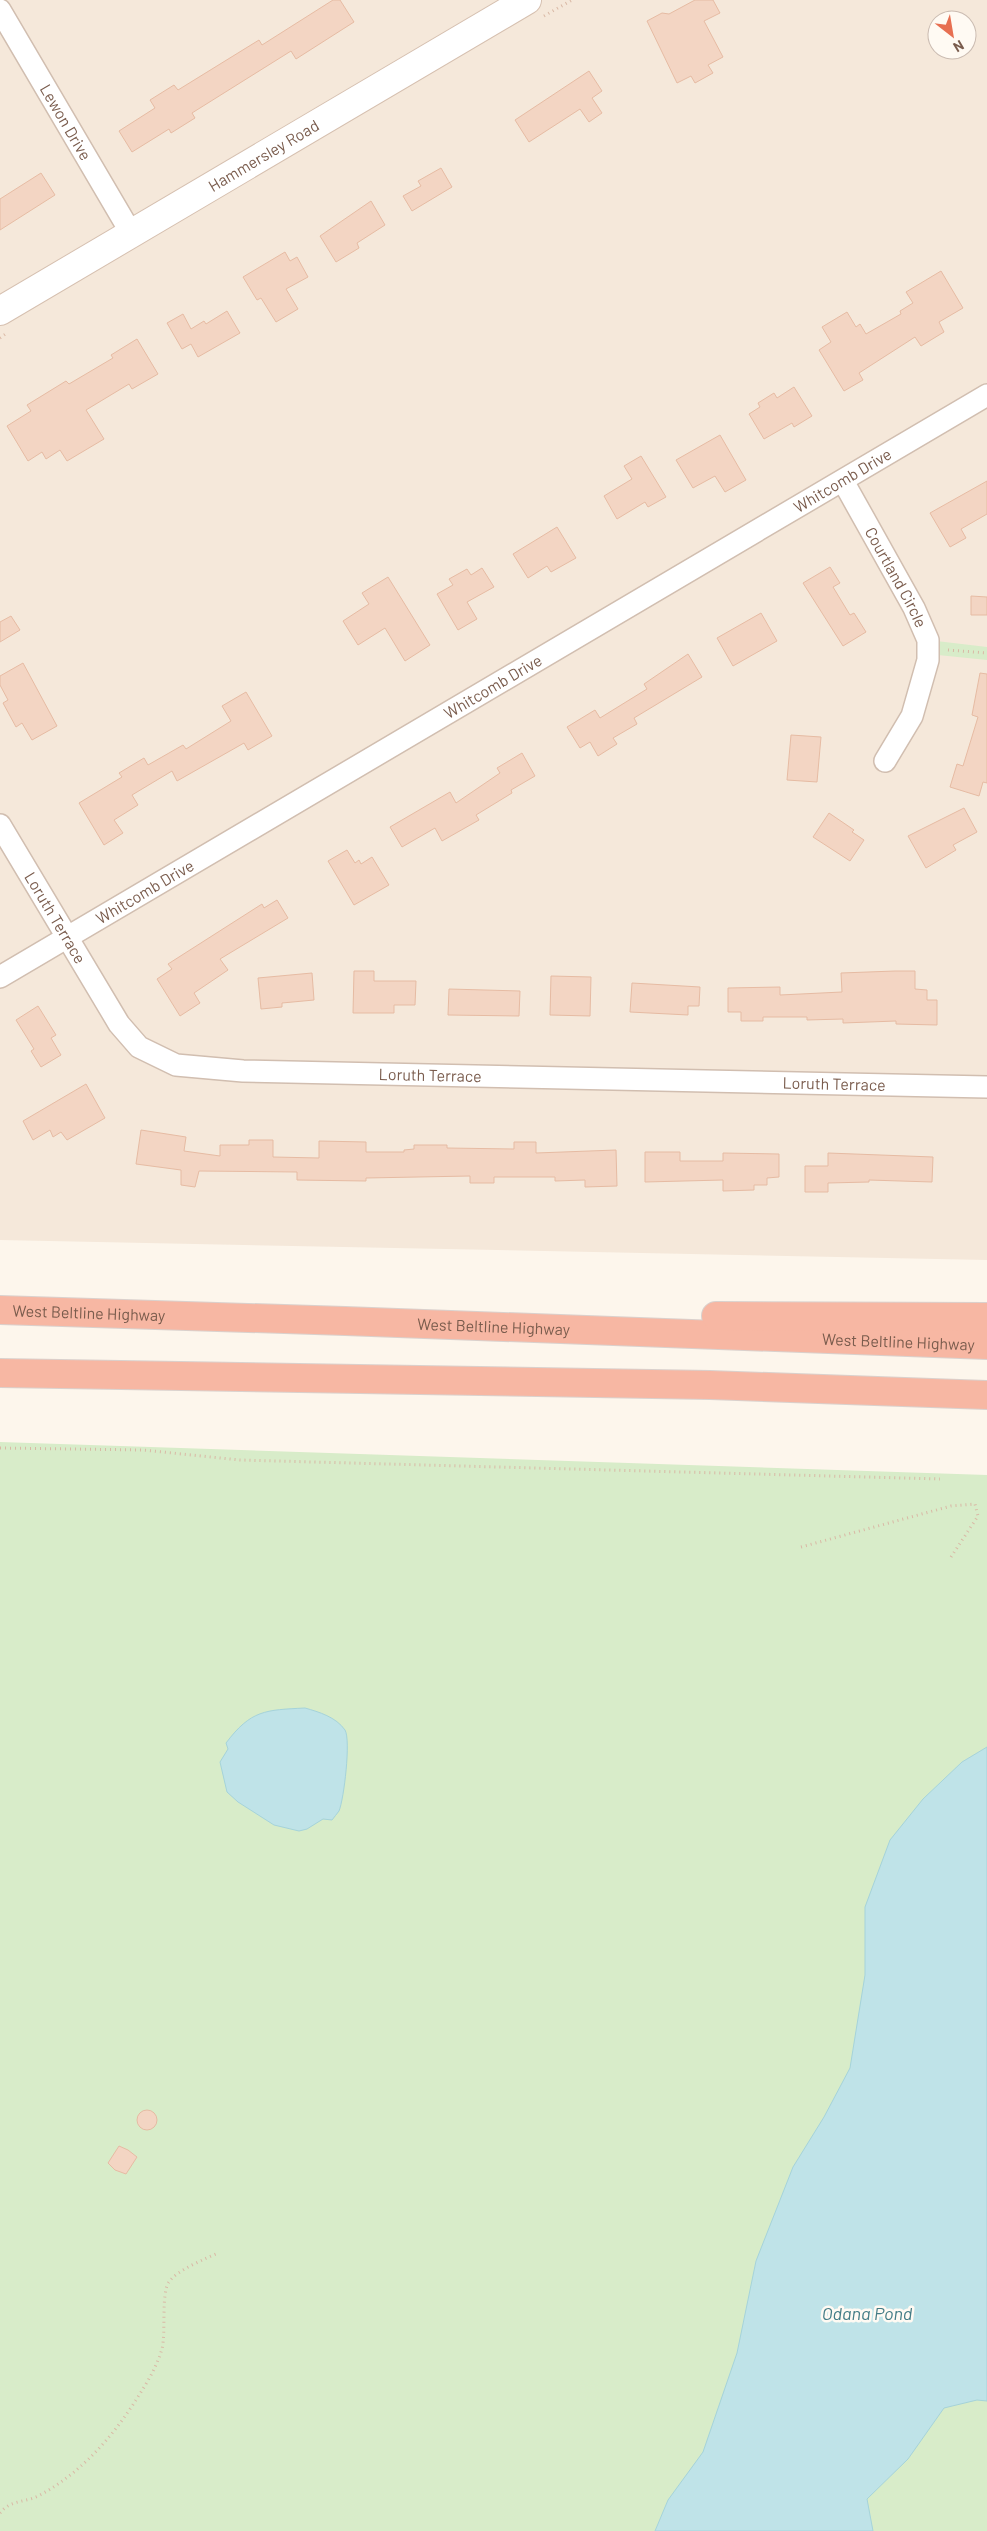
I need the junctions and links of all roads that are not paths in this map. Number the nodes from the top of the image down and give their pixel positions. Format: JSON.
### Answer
{"nodes":[{"id":1,"x":527,"y":0,"type":"edge"},
{"id":2,"x":0,"y":10,"type":"edge"},
{"id":3,"x":131,"y":233,"type":"junction"},
{"id":4,"x":0,"y":311,"type":"edge"},
{"id":5,"x":987,"y":395,"type":"edge"},
{"id":6,"x":843,"y":481,"type":"junction"},
{"id":7,"x":885,"y":761,"type":"dead end"},
{"id":8,"x":0,"y":824,"type":"edge"},
{"id":9,"x":67,"y":938,"type":"junction"},
{"id":10,"x":0,"y":977,"type":"edge"},
{"id":11,"x":987,"y":1087,"type":"edge"},
{"id":12,"x":0,"y":1310,"type":"edge"},
{"id":13,"x":987,"y":1317,"type":"edge"},
{"id":14,"x":345,"y":1320,"type":"junction"},
{"id":15,"x":987,"y":1346,"type":"edge"},
{"id":16,"x":0,"y":1373,"type":"edge"},
{"id":17,"x":987,"y":1395,"type":"edge"}],
"edges":[{"from":1,"to":3,"type":"street","name":"Hammersley Road"},
{"from":2,"to":3,"type":"street","name":"Lewon Drive"},
{"from":3,"to":4,"type":"street","name":"Hammersley Road"},
{"from":5,"to":6,"type":"street","name":"Whitcomb Drive"},
{"from":6,"to":7,"type":"street","name":"Courtland Circle"},
{"from":6,"to":9,"type":"street","name":"Whitcomb Drive"},
{"from":8,"to":9,"type":"street","name":"Loruth Terrace"},
{"from":9,"to":10,"type":"street","name":"Whitcomb Drive"},
{"from":9,"to":11,"type":"street","name":"Loruth Terrace"},
{"from":12,"to":14,"type":"highway","name":"West Beltline Highway"},
{"from":13,"to":14,"type":"highway"},
{"from":14,"to":15,"type":"highway","name":"West Beltline Highway"},
{"from":16,"to":17,"type":"highway"}]}
